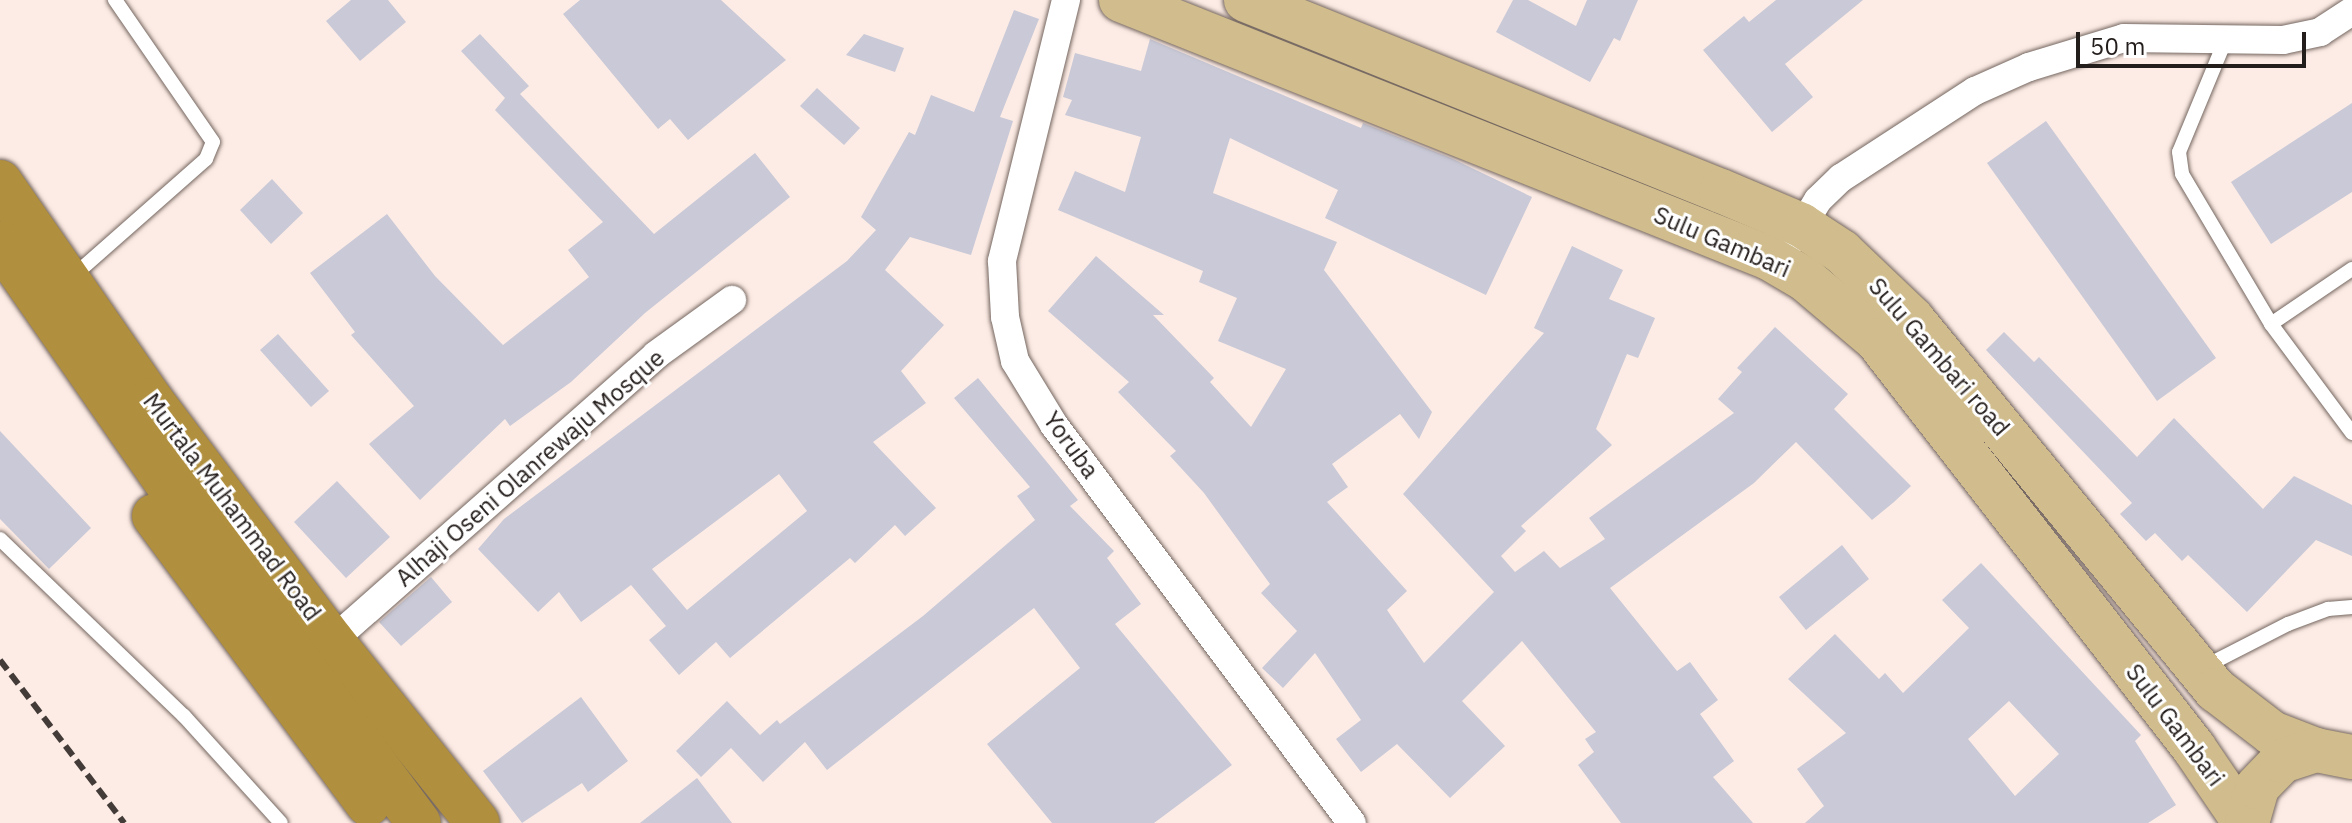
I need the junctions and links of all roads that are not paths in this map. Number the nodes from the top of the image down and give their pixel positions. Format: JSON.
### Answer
{"nodes":[{"id":1,"x":115,"y":0,"type":"edge"},
{"id":2,"x":1066,"y":0,"type":"edge"},
{"id":3,"x":1121,"y":0,"type":"edge"},
{"id":4,"x":1246,"y":0,"type":"edge"},
{"id":5,"x":2352,"y":11,"type":"edge"},
{"id":6,"x":2225,"y":41,"type":"junction"},
{"id":7,"x":0,"y":182,"type":"edge"},
{"id":8,"x":0,"y":212,"type":"edge"},
{"id":9,"x":1801,"y":225,"type":"junction"},
{"id":10,"x":0,"y":243,"type":"edge"},
{"id":11,"x":1783,"y":266,"type":"junction"},
{"id":12,"x":2352,"y":269,"type":"edge"},
{"id":13,"x":70,"y":279,"type":"junction"},
{"id":14,"x":0,"y":293,"type":"edge"},
{"id":15,"x":732,"y":300,"type":"dead end"},
{"id":16,"x":2271,"y":324,"type":"junction"},
{"id":17,"x":2352,"y":433,"type":"edge"},
{"id":18,"x":0,"y":539,"type":"edge"},
{"id":19,"x":2352,"y":607,"type":"edge"},
{"id":20,"x":332,"y":641,"type":"junction"},
{"id":21,"x":2198,"y":670,"type":"junction"},
{"id":22,"x":2338,"y":751,"type":"edge"},
{"id":23,"x":390,"y":768,"type":"junction"},
{"id":24,"x":2247,"y":822,"type":"edge"},
{"id":25,"x":281,"y":823,"type":"edge"},
{"id":26,"x":383,"y":823,"type":"edge"},
{"id":27,"x":419,"y":823,"type":"edge"},
{"id":28,"x":444,"y":823,"type":"edge"},
{"id":29,"x":478,"y":823,"type":"edge"},
{"id":30,"x":1352,"y":823,"type":"edge"}],
"edges":[{"from":1,"to":13,"type":"lane"},
{"from":2,"to":30,"type":"street","name":"Yoruba"},
{"from":3,"to":11,"type":"main road","name":"Sulu Gambari"},
{"from":4,"to":9,"type":"main road","name":"Sulu Gambari road"},
{"from":5,"to":6,"type":"street"},
{"from":6,"to":9,"type":"street"},
{"from":6,"to":16,"type":"lane"},
{"from":7,"to":13,"type":"highway","name":"Murtala Muhammad Road"},
{"from":8,"to":23,"type":"highway","name":"Murtala Muhammad Road"},
{"from":9,"to":11,"type":"street"},
{"from":9,"to":21,"type":"main road","name":"Sulu Gambari road"},
{"from":10,"to":23,"type":"highway","name":"Murtala Muhammad Road"},
{"from":11,"to":24,"type":"main road","name":"Sulu Gambari"},
{"from":12,"to":16,"type":"lane"},
{"from":13,"to":20,"type":"highway","name":"Murtala Muhammad Road"},
{"from":14,"to":26,"type":"highway"},
{"from":15,"to":20,"type":"street","name":"Alhaji Oseni Olanrewaju Mosque"},
{"from":16,"to":17,"type":"lane"},
{"from":18,"to":25,"type":"lane"},
{"from":19,"to":21,"type":"lane"},
{"from":20,"to":29,"type":"highway","name":"Murtala Muhammad Road"},
{"from":21,"to":22,"type":"main road","name":"Sulu Gambari road"},
{"from":22,"to":24,"type":"main road"},
{"from":23,"to":27,"type":"highway","name":"Murtala Muhammad Road"},
{"from":23,"to":28,"type":"highway","name":"Murtala Muhammad Road"}]}
